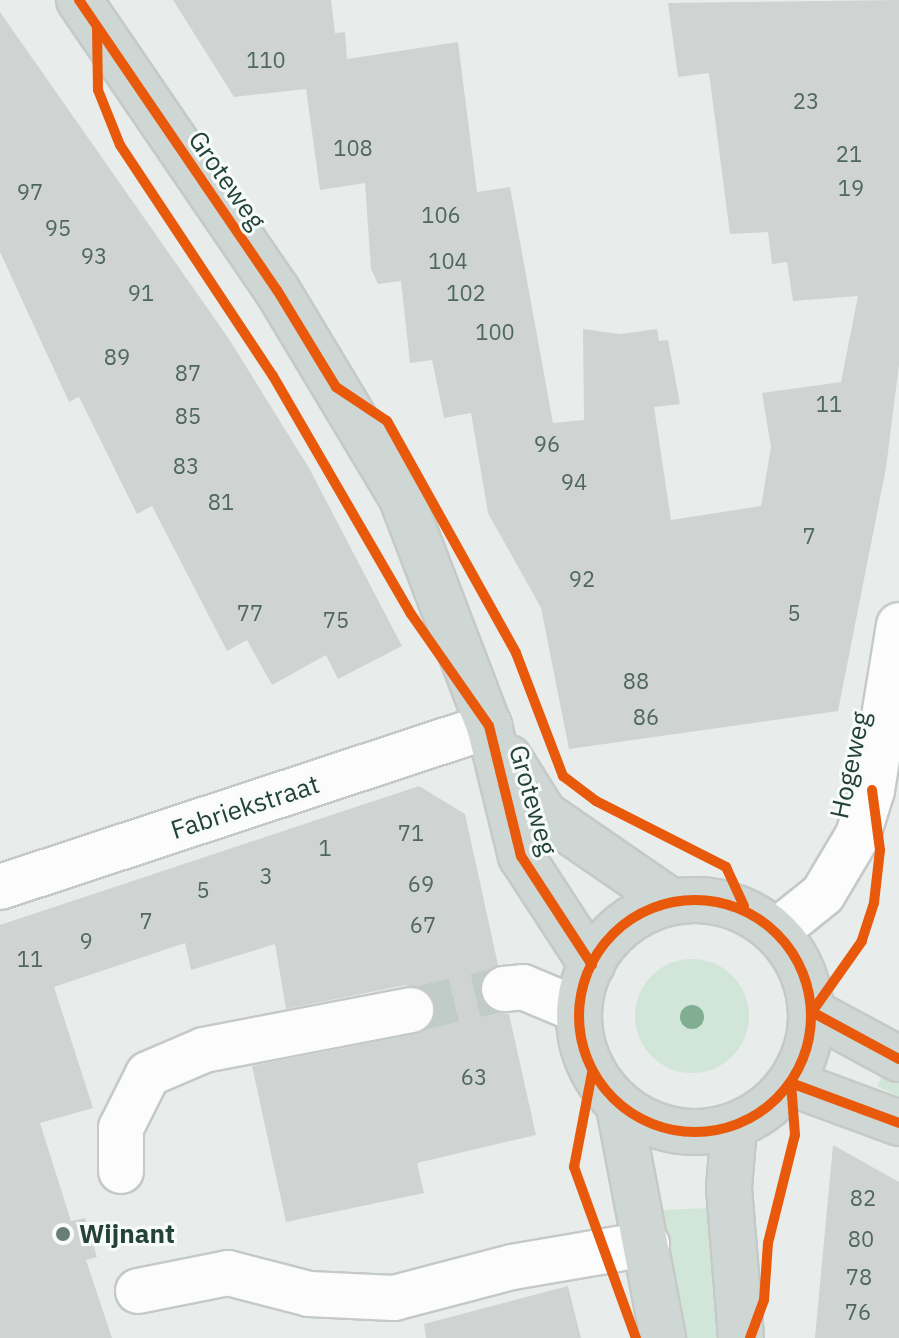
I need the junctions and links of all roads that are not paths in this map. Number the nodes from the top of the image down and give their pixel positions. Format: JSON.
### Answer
{"nodes":[{"id":1,"x":79,"y":0,"type":"edge"},
{"id":2,"x":899,"y":625,"type":"edge"},
{"id":3,"x":489,"y":726,"type":"junction"},
{"id":4,"x":0,"y":887,"type":"edge"},
{"id":5,"x":672,"y":902,"type":"junction"},
{"id":6,"x":777,"y":931,"type":"junction"},
{"id":7,"x":592,"y":965,"type":"junction"},
{"id":8,"x":504,"y":989,"type":"tunnel mouth"},
{"id":9,"x":411,"y":1010,"type":"tunnel mouth"},
{"id":10,"x":578,"y":1010,"type":"junction"},
{"id":11,"x":812,"y":1012,"type":"junction"},
{"id":12,"x":899,"y":1059,"type":"edge"},
{"id":13,"x":791,"y":1083,"type":"junction"},
{"id":14,"x":619,"y":1107,"type":"junction"},
{"id":15,"x":899,"y":1123,"type":"edge"},
{"id":16,"x":734,"y":1127,"type":"junction"},
{"id":17,"x":121,"y":1171,"type":"dead end"},
{"id":18,"x":647,"y":1244,"type":"junction"},
{"id":19,"x":138,"y":1291,"type":"dead end"},
{"id":20,"x":663,"y":1338,"type":"edge"},
{"id":21,"x":741,"y":1338,"type":"edge"}],
"edges":[{"from":1,"to":3,"type":"main road","name":"Groteweg"},
{"from":2,"to":6,"type":"street","name":"Hogeweg"},
{"from":3,"to":4,"type":"street","name":"Fabriekstraat"},
{"from":3,"to":5,"type":"main road","name":"Groteweg"},
{"from":3,"to":7,"type":"main road","name":"Groteweg"},
{"from":5,"to":6,"type":"main road"},
{"from":5,"to":7,"type":"main road"},
{"from":6,"to":11,"type":"main road"},
{"from":7,"to":10,"type":"main road"},
{"from":8,"to":10,"type":"street"},
{"from":9,"to":17,"type":"street"},
{"from":10,"to":14,"type":"main road"},
{"from":11,"to":12,"type":"main road"},
{"from":11,"to":13,"type":"main road"},
{"from":13,"to":15,"type":"main road"},
{"from":13,"to":16,"type":"main road"},
{"from":14,"to":16,"type":"main road"},
{"from":14,"to":18,"type":"main road"},
{"from":16,"to":21,"type":"main road"},
{"from":18,"to":19,"type":"street"},
{"from":18,"to":20,"type":"main road"}]}
